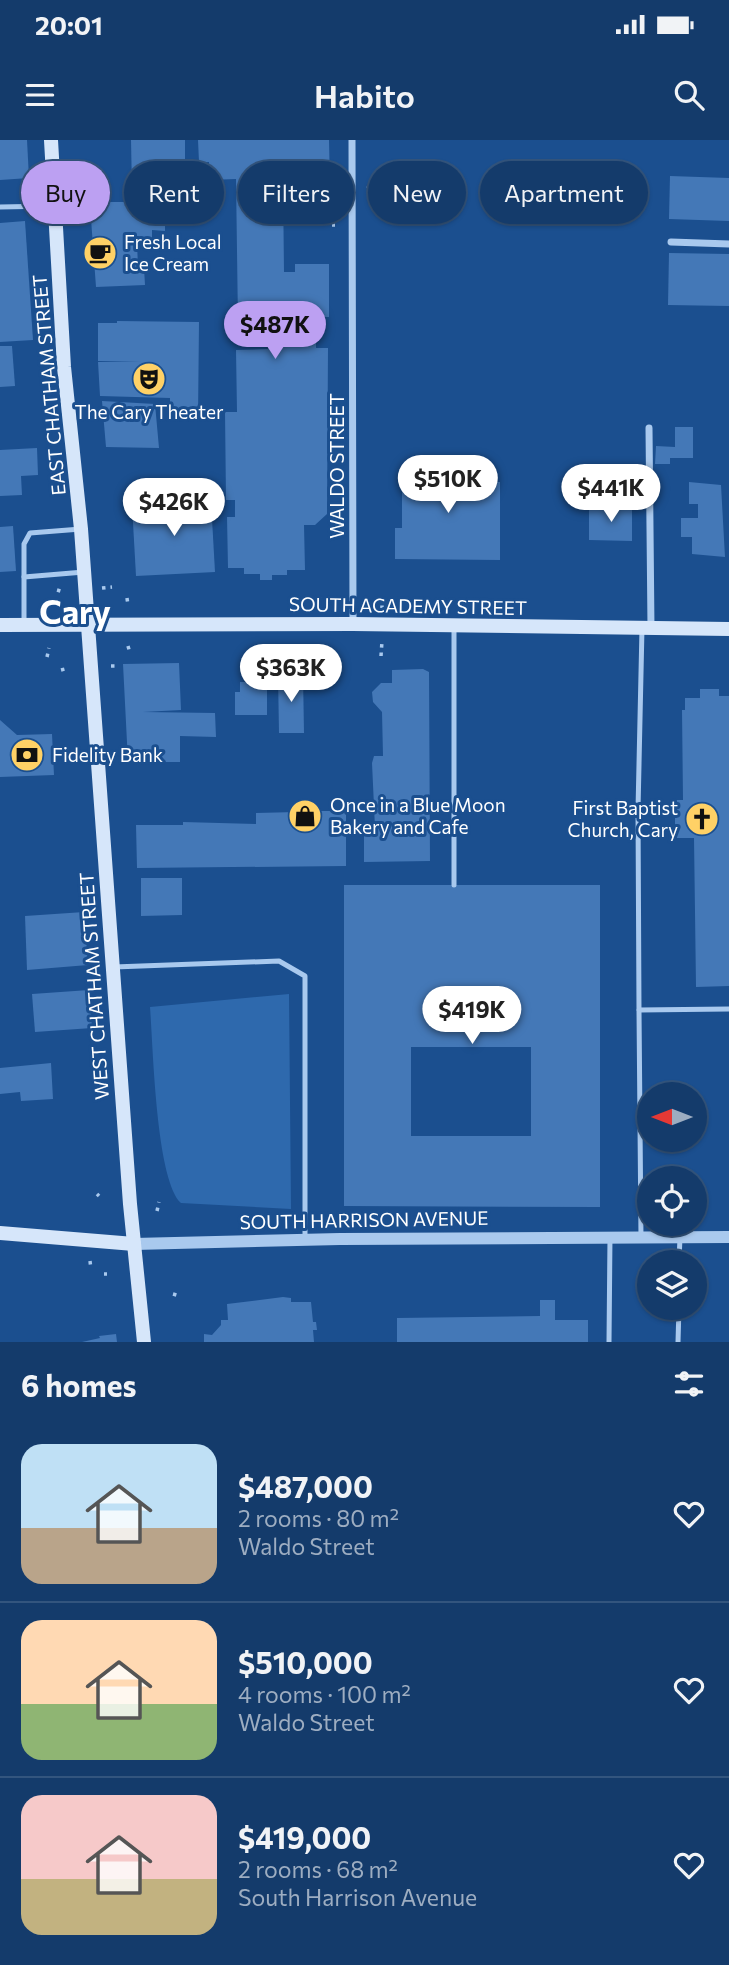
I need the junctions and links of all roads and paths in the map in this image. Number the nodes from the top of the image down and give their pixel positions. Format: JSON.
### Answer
{"nodes":[{"id":1,"x":51,"y":140,"type":"edge"},
{"id":2,"x":352,"y":140,"type":"edge"},
{"id":3,"x":52,"y":161,"type":"edge"},
{"id":4,"x":21,"y":206,"type":"edge"},
{"id":5,"x":0,"y":207,"type":"edge"},
{"id":6,"x":56,"y":224,"type":"edge"},
{"id":7,"x":671,"y":242,"type":"dead end"},
{"id":8,"x":729,"y":244,"type":"edge"},
{"id":9,"x":649,"y":428,"type":"dead end"},
{"id":10,"x":81,"y":528,"type":"junction"},
{"id":11,"x":84,"y":572,"type":"junction"},
{"id":12,"x":24,"y":577,"type":"junction"},
{"id":13,"x":112,"y":587,"type":"dead end"},
{"id":14,"x":100,"y":588,"type":"dead end"},
{"id":15,"x":57,"y":590,"type":"dead end"},
{"id":16,"x":64,"y":592,"type":"dead end"},
{"id":17,"x":320,"y":597,"type":"dead end"},
{"id":18,"x":127,"y":598,"type":"dead end"},
{"id":19,"x":128,"y":605,"type":"dead end"},
{"id":20,"x":320,"y":605,"type":"dead end"},
{"id":21,"x":353,"y":624,"type":"junction"},
{"id":22,"x":0,"y":625,"type":"edge"},
{"id":23,"x":24,"y":625,"type":"junction"},
{"id":24,"x":87,"y":626,"type":"junction"},
{"id":25,"x":454,"y":626,"type":"junction"},
{"id":26,"x":647,"y":628,"type":"junction"},
{"id":27,"x":729,"y":629,"type":"edge"},
{"id":28,"x":382,"y":641,"type":"dead end"},
{"id":29,"x":321,"y":645,"type":"dead end"},
{"id":30,"x":128,"y":646,"type":"dead end"},
{"id":31,"x":49,"y":648,"type":"dead end"},
{"id":32,"x":130,"y":653,"type":"dead end"},
{"id":33,"x":381,"y":656,"type":"dead end"},
{"id":34,"x":47,"y":657,"type":"dead end"},
{"id":35,"x":325,"y":658,"type":"dead end"},
{"id":36,"x":69,"y":668,"type":"dead end"},
{"id":37,"x":61,"y":670,"type":"dead end"},
{"id":38,"x":454,"y":885,"type":"dead end"},
{"id":39,"x":112,"y":968,"type":"junction"},
{"id":40,"x":729,"y":1009,"type":"edge"},
{"id":41,"x":639,"y":1010,"type":"junction"},
{"id":42,"x":159,"y":1202,"type":"dead end"},
{"id":43,"x":157,"y":1211,"type":"dead end"},
{"id":44,"x":0,"y":1233,"type":"edge"},
{"id":45,"x":610,"y":1237,"type":"junction"},
{"id":46,"x":641,"y":1237,"type":"junction"},
{"id":47,"x":680,"y":1237,"type":"junction"},
{"id":48,"x":729,"y":1237,"type":"edge"},
{"id":49,"x":305,"y":1240,"type":"junction"},
{"id":50,"x":134,"y":1244,"type":"junction"},
{"id":51,"x":680,"y":1250,"type":"edge"},
{"id":52,"x":90,"y":1261,"type":"dead end"},
{"id":53,"x":91,"y":1269,"type":"dead end"},
{"id":54,"x":173,"y":1293,"type":"dead end"},
{"id":55,"x":180,"y":1296,"type":"dead end"},
{"id":56,"x":679,"y":1320,"type":"edge"},
{"id":57,"x":144,"y":1342,"type":"edge"},
{"id":58,"x":609,"y":1342,"type":"edge"},
{"id":59,"x":678,"y":1342,"type":"edge"}],
"edges":[{"from":1,"to":3,"type":"main road","name":"EAST CHATHAM STREET"},
{"from":2,"to":21,"type":"street","name":"WALDO STREET"},
{"from":4,"to":5,"type":"lane"},
{"from":6,"to":10,"type":"main road","name":"EAST CHATHAM STREET"},
{"from":7,"to":8,"type":"street"},
{"from":9,"to":26,"type":"street"},
{"from":10,"to":11,"type":"main road","name":"EAST CHATHAM STREET"},
{"from":10,"to":12,"type":"lane"},
{"from":11,"to":12,"type":"lane"},
{"from":11,"to":24,"type":"main road","name":"EAST CHATHAM STREET"},
{"from":12,"to":23,"type":"lane"},
{"from":13,"to":14,"type":"path"},
{"from":15,"to":16,"type":"path"},
{"from":17,"to":20,"type":"path"},
{"from":18,"to":19,"type":"path"},
{"from":21,"to":24,"type":"main road","name":"SOUTH ACADEMY STREET"},
{"from":21,"to":25,"type":"main road","name":"SOUTH ACADEMY STREET"},
{"from":22,"to":23,"type":"main road","name":"SOUTH ACADEMY STREET"},
{"from":23,"to":24,"type":"main road","name":"SOUTH ACADEMY STREET"},
{"from":24,"to":39,"type":"main road","name":"WEST CHATHAM STREET"},
{"from":25,"to":26,"type":"main road","name":"SOUTH ACADEMY STREET"},
{"from":25,"to":38,"type":"lane"},
{"from":26,"to":27,"type":"main road","name":"SOUTH ACADEMY STREET"},
{"from":26,"to":41,"type":"lane"},
{"from":28,"to":33,"type":"path"},
{"from":29,"to":35,"type":"path"},
{"from":30,"to":32,"type":"path"},
{"from":31,"to":34,"type":"path"},
{"from":36,"to":37,"type":"path"},
{"from":39,"to":49,"type":"lane"},
{"from":39,"to":50,"type":"main road","name":"WEST CHATHAM STREET"},
{"from":40,"to":41,"type":"lane"},
{"from":41,"to":46,"type":"lane"},
{"from":42,"to":43,"type":"path"},
{"from":44,"to":50,"type":"main road","name":"SOUTH HARRISON AVENUE"},
{"from":45,"to":46,"type":"street","name":"SOUTH HARRISON AVENUE"},
{"from":45,"to":49,"type":"street","name":"SOUTH HARRISON AVENUE"},
{"from":45,"to":58,"type":"lane"},
{"from":46,"to":47,"type":"street","name":"SOUTH HARRISON AVENUE"},
{"from":47,"to":48,"type":"street","name":"SOUTH HARRISON AVENUE"},
{"from":47,"to":51,"type":"lane"},
{"from":49,"to":50,"type":"street","name":"SOUTH HARRISON AVENUE"},
{"from":50,"to":57,"type":"main road","name":"WEST CHATHAM STREET"},
{"from":52,"to":53,"type":"path"},
{"from":54,"to":55,"type":"path"},
{"from":56,"to":59,"type":"lane"}]}
